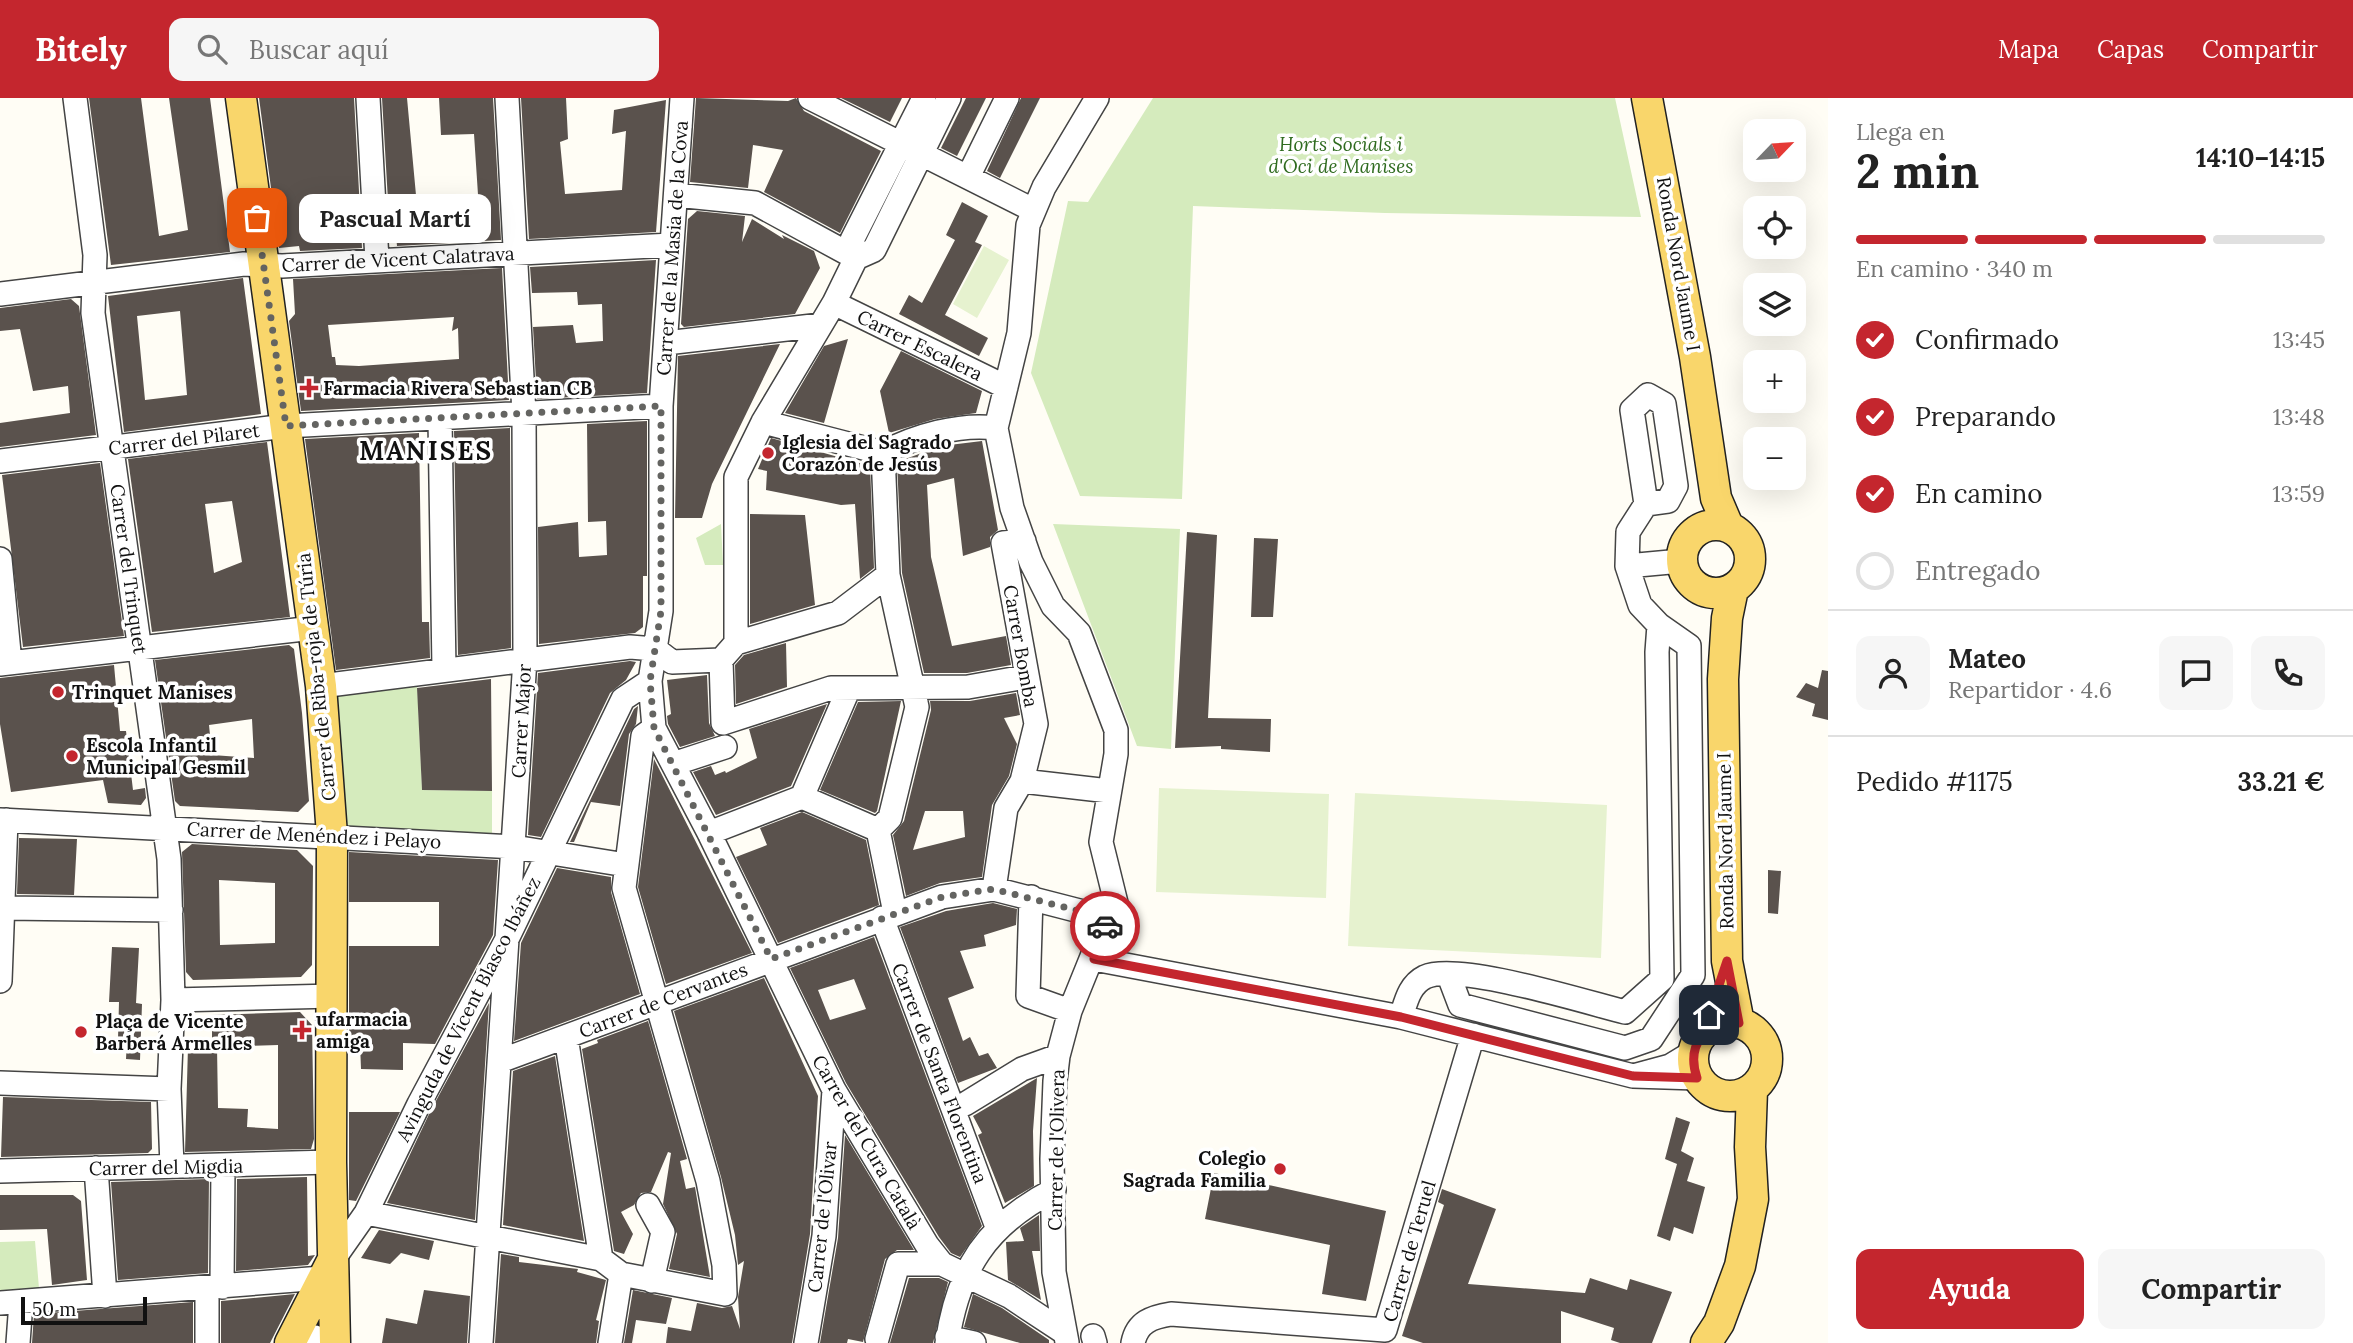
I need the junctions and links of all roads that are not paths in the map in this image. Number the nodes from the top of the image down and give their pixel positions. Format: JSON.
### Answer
{"nodes":[{"id":1,"x":75,"y":98,"type":"edge"},
{"id":2,"x":241,"y":98,"type":"edge"},
{"id":3,"x":368,"y":98,"type":"edge"},
{"id":4,"x":506,"y":98,"type":"edge"},
{"id":5,"x":682,"y":98,"type":"edge"},
{"id":6,"x":810,"y":98,"type":"edge"},
{"id":7,"x":924,"y":98,"type":"edge"},
{"id":8,"x":949,"y":98,"type":"edge"},
{"id":9,"x":1007,"y":98,"type":"edge"},
{"id":10,"x":1097,"y":98,"type":"edge"},
{"id":11,"x":1647,"y":98,"type":"edge"},
{"id":12,"x":910,"y":148,"type":"junction"},
{"id":13,"x":968,"y":177,"type":"junction"},
{"id":14,"x":676,"y":195,"type":"junction"},
{"id":15,"x":1033,"y":210,"type":"junction"},
{"id":16,"x":671,"y":245,"type":"junction"},
{"id":17,"x":514,"y":254,"type":"junction"},
{"id":18,"x":856,"y":258,"type":"junction"},
{"id":19,"x":377,"y":260,"type":"junction"},
{"id":20,"x":263,"y":265,"type":"junction"},
{"id":21,"x":94,"y":280,"type":"junction"},
{"id":22,"x":0,"y":294,"type":"edge"},
{"id":23,"x":834,"y":303,"type":"junction"},
{"id":24,"x":821,"y":325,"type":"junction"},
{"id":25,"x":666,"y":343,"type":"junction"},
{"id":26,"x":997,"y":383,"type":"junction"},
{"id":27,"x":661,"y":406,"type":"junction"},
{"id":28,"x":524,"y":414,"type":"junction"},
{"id":29,"x":440,"y":419,"type":"junction"},
{"id":30,"x":762,"y":422,"type":"junction"},
{"id":31,"x":286,"y":426,"type":"junction"},
{"id":32,"x":985,"y":427,"type":"junction"},
{"id":33,"x":1704,"y":432,"type":"junction"},
{"id":34,"x":112,"y":448,"type":"junction"},
{"id":35,"x":883,"y":453,"type":"junction"},
{"id":36,"x":0,"y":461,"type":"edge"},
{"id":37,"x":1646,"y":505,"type":"dead end"},
{"id":38,"x":1728,"y":526,"type":"junction"},
{"id":39,"x":1024,"y":541,"type":"junction"},
{"id":40,"x":1686,"y":547,"type":"junction"},
{"id":41,"x":0,"y":559,"type":"edge"},
{"id":42,"x":1627,"y":566,"type":"junction"},
{"id":43,"x":888,"y":575,"type":"junction"},
{"id":44,"x":1698,"y":588,"type":"junction"},
{"id":45,"x":1733,"y":589,"type":"junction"},
{"id":46,"x":1659,"y":625,"type":"junction"},
{"id":47,"x":313,"y":628,"type":"junction"},
{"id":48,"x":139,"y":647,"type":"junction"},
{"id":49,"x":655,"y":649,"type":"junction"},
{"id":50,"x":729,"y":652,"type":"junction"},
{"id":51,"x":525,"y":659,"type":"junction"},
{"id":52,"x":5,"y":664,"type":"edge"},
{"id":53,"x":444,"y":669,"type":"junction"},
{"id":54,"x":1026,"y":677,"type":"junction"},
{"id":55,"x":1723,"y":678,"type":"junction"},
{"id":56,"x":650,"y":681,"type":"junction"},
{"id":57,"x":321,"y":686,"type":"junction"},
{"id":58,"x":849,"y":688,"type":"junction"},
{"id":59,"x":914,"y":688,"type":"junction"},
{"id":60,"x":654,"y":728,"type":"junction"},
{"id":61,"x":724,"y":747,"type":"dead end"},
{"id":62,"x":673,"y":764,"type":"junction"},
{"id":63,"x":1022,"y":781,"type":"junction"},
{"id":64,"x":1109,"y":791,"type":"junction"},
{"id":65,"x":802,"y":797,"type":"junction"},
{"id":66,"x":3,"y":820,"type":"edge"},
{"id":67,"x":164,"y":827,"type":"junction"},
{"id":68,"x":878,"y":830,"type":"junction"},
{"id":69,"x":709,"y":833,"type":"junction"},
{"id":70,"x":332,"y":835,"type":"junction"},
{"id":71,"x":514,"y":847,"type":"junction"},
{"id":72,"x":546,"y":852,"type":"junction"},
{"id":73,"x":626,"y":865,"type":"junction"},
{"id":74,"x":993,"y":889,"type":"junction"},
{"id":75,"x":1031,"y":897,"type":"junction"},
{"id":76,"x":4,"y":908,"type":"junction"},
{"id":77,"x":171,"y":910,"type":"junction"},
{"id":78,"x":888,"y":915,"type":"junction"},
{"id":79,"x":1113,"y":919,"type":"junction"},
{"id":80,"x":507,"y":939,"type":"junction"},
{"id":81,"x":771,"y":959,"type":"junction"},
{"id":82,"x":1094,"y":959,"type":"junction"},
{"id":83,"x":1727,"y":961,"type":"junction"},
{"id":84,"x":1449,"y":976,"type":"junction"},
{"id":85,"x":0,"y":981,"type":"edge"},
{"id":86,"x":333,"y":996,"type":"junction"},
{"id":87,"x":173,"y":1000,"type":"junction"},
{"id":88,"x":658,"y":1002,"type":"junction"},
{"id":89,"x":1070,"y":1011,"type":"junction"},
{"id":90,"x":1401,"y":1017,"type":"junction"},
{"id":91,"x":1739,"y":1023,"type":"junction"},
{"id":92,"x":1473,"y":1035,"type":"junction"},
{"id":93,"x":566,"y":1037,"type":"junction"},
{"id":94,"x":1698,"y":1054,"type":"junction"},
{"id":95,"x":1058,"y":1055,"type":"junction"},
{"id":96,"x":500,"y":1061,"type":"junction"},
{"id":97,"x":0,"y":1083,"type":"edge"},
{"id":98,"x":170,"y":1089,"type":"junction"},
{"id":99,"x":834,"y":1090,"type":"junction"},
{"id":100,"x":1741,"y":1094,"type":"junction"},
{"id":101,"x":965,"y":1104,"type":"dead end"},
{"id":102,"x":331,"y":1162,"type":"junction"},
{"id":103,"x":223,"y":1165,"type":"junction"},
{"id":104,"x":172,"y":1166,"type":"junction"},
{"id":105,"x":96,"y":1168,"type":"junction"},
{"id":106,"x":0,"y":1171,"type":"edge"},
{"id":107,"x":1054,"y":1190,"type":"junction"},
{"id":108,"x":648,"y":1205,"type":"dead end"},
{"id":109,"x":366,"y":1213,"type":"junction"},
{"id":110,"x":998,"y":1227,"type":"junction"},
{"id":111,"x":488,"y":1238,"type":"junction"},
{"id":112,"x":601,"y":1259,"type":"junction"},
{"id":113,"x":942,"y":1264,"type":"junction"},
{"id":114,"x":327,"y":1269,"type":"junction"},
{"id":115,"x":621,"y":1275,"type":"junction"},
{"id":116,"x":962,"y":1276,"type":"junction"},
{"id":117,"x":652,"y":1281,"type":"junction"},
{"id":118,"x":215,"y":1288,"type":"junction"},
{"id":119,"x":105,"y":1296,"type":"junction"},
{"id":120,"x":10,"y":1303,"type":"edge"},
{"id":121,"x":316,"y":1332,"type":"edge"},
{"id":122,"x":948,"y":1335,"type":"edge"},
{"id":123,"x":1066,"y":1338,"type":"edge"},
{"id":124,"x":877,"y":1339,"type":"dead end"},
{"id":125,"x":18,"y":1343,"type":"edge"},
{"id":126,"x":207,"y":1343,"type":"edge"},
{"id":127,"x":481,"y":1343,"type":"edge"},
{"id":128,"x":610,"y":1343,"type":"edge"},
{"id":129,"x":806,"y":1343,"type":"edge"},
{"id":130,"x":974,"y":1343,"type":"edge"},
{"id":131,"x":1132,"y":1343,"type":"edge"},
{"id":132,"x":1706,"y":1343,"type":"edge"}],
"edges":[{"from":1,"to":21,"type":"street","name":"Carrer del Trinquet"},
{"from":2,"to":20,"type":"main road","name":"Carrer de Riba-roja de Túria"},
{"from":3,"to":19,"type":"street"},
{"from":4,"to":17,"type":"street","name":"Carrer Major"},
{"from":5,"to":14,"type":"street","name":"Carrer de la Masia de la Cova"},
{"from":6,"to":12,"type":"street"},
{"from":7,"to":12,"type":"street"},
{"from":8,"to":12,"type":"street"},
{"from":9,"to":13,"type":"street"},
{"from":10,"to":15,"type":"street"},
{"from":11,"to":33,"type":"main road","name":"Ronda Nord Jaume I"},
{"from":12,"to":13,"type":"street"},
{"from":12,"to":18,"type":"street"},
{"from":13,"to":15,"type":"street"},
{"from":14,"to":16,"type":"street","name":"Carrer de la Masia de la Cova"},
{"from":14,"to":18,"type":"street"},
{"from":15,"to":26,"type":"street"},
{"from":16,"to":17,"type":"street","name":"Carrer de Vicent Calatrava"},
{"from":16,"to":25,"type":"street","name":"Carrer de la Masia de la Cova"},
{"from":17,"to":19,"type":"street","name":"Carrer de Vicent Calatrava"},
{"from":17,"to":28,"type":"street","name":"Carrer Major"},
{"from":18,"to":23,"type":"street"},
{"from":19,"to":20,"type":"street","name":"Carrer de Vicent Calatrava"},
{"from":20,"to":21,"type":"street","name":"Carrer de Vicent Calatrava"},
{"from":20,"to":31,"type":"main road","name":"Carrer de Riba-roja de Túria"},
{"from":21,"to":22,"type":"street","name":"Carrer de Vicent Calatrava"},
{"from":21,"to":34,"type":"street","name":"Carrer del Trinquet"},
{"from":23,"to":24,"type":"street"},
{"from":23,"to":26,"type":"street","name":"Carrer Escalera"},
{"from":24,"to":25,"type":"street"},
{"from":24,"to":30,"type":"street"},
{"from":25,"to":27,"type":"street","name":"Carrer de la Masia de la Cova"},
{"from":26,"to":32,"type":"street"},
{"from":27,"to":28,"type":"street","name":"Carrer del Pilaret"},
{"from":27,"to":49,"type":"street","name":"Carrer de la Masia de la Cova"},
{"from":28,"to":29,"type":"street","name":"Carrer del Pilaret"},
{"from":28,"to":51,"type":"street","name":"Carrer Major"},
{"from":29,"to":31,"type":"street","name":"Carrer del Pilaret"},
{"from":29,"to":53,"type":"street"},
{"from":30,"to":35,"type":"street"},
{"from":30,"to":50,"type":"street"},
{"from":31,"to":34,"type":"street","name":"Carrer del Pilaret"},
{"from":31,"to":47,"type":"main road","name":"Carrer de Riba-roja de Túria"},
{"from":32,"to":35,"type":"street"},
{"from":32,"to":39,"type":"street"},
{"from":33,"to":38,"type":"main road","name":"Ronda Nord Jaume I"},
{"from":33,"to":40,"type":"main road","name":"Ronda Nord Jaume I"},
{"from":34,"to":36,"type":"street","name":"Carrer del Pilaret"},
{"from":34,"to":48,"type":"street","name":"Carrer del Trinquet"},
{"from":35,"to":43,"type":"street"},
{"from":37,"to":42,"type":"street"},
{"from":38,"to":40,"type":"main road"},
{"from":38,"to":45,"type":"main road"},
{"from":39,"to":54,"type":"street","name":"Carrer Bomba"},
{"from":39,"to":64,"type":"street"},
{"from":40,"to":42,"type":"street"},
{"from":40,"to":44,"type":"main road"},
{"from":41,"to":52,"type":"street"},
{"from":42,"to":46,"type":"street"},
{"from":43,"to":50,"type":"street"},
{"from":43,"to":59,"type":"street"},
{"from":44,"to":45,"type":"main road"},
{"from":44,"to":55,"type":"main road","name":"Ronda Nord Jaume I"},
{"from":45,"to":55,"type":"main road","name":"Ronda Nord Jaume I"},
{"from":46,"to":84,"type":"street"},
{"from":46,"to":84,"type":"street"},
{"from":47,"to":48,"type":"street"},
{"from":47,"to":57,"type":"main road","name":"Carrer de Riba-roja de Túria"},
{"from":48,"to":52,"type":"street"},
{"from":48,"to":67,"type":"street","name":"Carrer del Trinquet"},
{"from":49,"to":50,"type":"street"},
{"from":49,"to":51,"type":"street"},
{"from":49,"to":56,"type":"street","name":"Carrer del Cura Català"},
{"from":50,"to":58,"type":"street"},
{"from":51,"to":53,"type":"street"},
{"from":51,"to":71,"type":"street","name":"Carrer Major"},
{"from":53,"to":57,"type":"street"},
{"from":54,"to":59,"type":"street"},
{"from":54,"to":63,"type":"street","name":"Carrer Bomba"},
{"from":55,"to":83,"type":"main road","name":"Ronda Nord Jaume I"},
{"from":56,"to":60,"type":"street","name":"Carrer del Cura Català"},
{"from":56,"to":72,"type":"street","name":"Avinguda de Vicent Blasco Ibáñez"},
{"from":57,"to":70,"type":"main road","name":"Carrer de Riba-roja de Túria"},
{"from":58,"to":59,"type":"street"},
{"from":58,"to":65,"type":"street"},
{"from":59,"to":68,"type":"street"},
{"from":60,"to":62,"type":"street","name":"Carrer del Cura Català"},
{"from":60,"to":73,"type":"street"},
{"from":61,"to":62,"type":"street"},
{"from":62,"to":69,"type":"street","name":"Carrer del Cura Català"},
{"from":63,"to":64,"type":"street"},
{"from":63,"to":74,"type":"street","name":"Carrer Bomba"},
{"from":64,"to":79,"type":"street"},
{"from":65,"to":68,"type":"street"},
{"from":65,"to":69,"type":"street"},
{"from":66,"to":67,"type":"street","name":"Carrer de Menéndez i Pelayo"},
{"from":66,"to":76,"type":"street"},
{"from":67,"to":70,"type":"street","name":"Carrer de Menéndez i Pelayo"},
{"from":67,"to":77,"type":"street","name":"Carrer del Trinquet"},
{"from":68,"to":78,"type":"street","name":"Carrer de Santa Florentina"},
{"from":69,"to":81,"type":"street","name":"Carrer del Cura Català"},
{"from":70,"to":71,"type":"street","name":"Carrer de Menéndez i Pelayo"},
{"from":70,"to":86,"type":"main road","name":"Carrer de Riba-roja de Túria"},
{"from":71,"to":72,"type":"street","name":"Carrer de Menéndez i Pelayo"},
{"from":71,"to":80,"type":"street","name":"Carrer Major"},
{"from":72,"to":73,"type":"street","name":"Carrer de Menéndez i Pelayo"},
{"from":72,"to":80,"type":"street","name":"Avinguda de Vicent Blasco Ibáñez"},
{"from":73,"to":88,"type":"street"},
{"from":74,"to":75,"type":"street","name":"Carrer de Cervantes"},
{"from":74,"to":78,"type":"street","name":"Carrer de Cervantes"},
{"from":75,"to":79,"type":"street","name":"Carrer de Cervantes"},
{"from":75,"to":89,"type":"street"},
{"from":76,"to":77,"type":"street"},
{"from":76,"to":85,"type":"street"},
{"from":77,"to":87,"type":"street","name":"Carrer del Trinquet"},
{"from":78,"to":81,"type":"street","name":"Carrer de Cervantes"},
{"from":78,"to":110,"type":"street","name":"Carrer de Santa Florentina"},
{"from":79,"to":82,"type":"street","name":"Carrer de l'Olivera"},
{"from":80,"to":96,"type":"street","name":"Carrer Major"},
{"from":80,"to":109,"type":"street","name":"Avinguda de Vicent Blasco Ibáñez"},
{"from":81,"to":88,"type":"street","name":"Carrer de Cervantes"},
{"from":81,"to":99,"type":"street","name":"Carrer del Cura Català"},
{"from":82,"to":89,"type":"street","name":"Carrer de l'Olivera"},
{"from":82,"to":90,"type":"street"},
{"from":83,"to":91,"type":"main road","name":"Ronda Nord Jaume I"},
{"from":83,"to":94,"type":"main road","name":"Ronda Nord Jaume I"},
{"from":84,"to":90,"type":"street"},
{"from":86,"to":87,"type":"street"},
{"from":86,"to":102,"type":"main road","name":"Carrer de Riba-roja de Túria"},
{"from":87,"to":98,"type":"street","name":"Carrer del Trinquet"},
{"from":88,"to":93,"type":"street","name":"Carrer de Cervantes"},
{"from":88,"to":117,"type":"street"},
{"from":89,"to":95,"type":"street","name":"Carrer de l'Olivera"},
{"from":90,"to":92,"type":"street"},
{"from":91,"to":94,"type":"main road"},
{"from":91,"to":100,"type":"main road"},
{"from":92,"to":94,"type":"street"},
{"from":92,"to":131,"type":"street","name":"Carrer de Teruel"},
{"from":93,"to":96,"type":"street","name":"Carrer de Cervantes"},
{"from":93,"to":112,"type":"street"},
{"from":94,"to":100,"type":"main road"},
{"from":95,"to":101,"type":"street"},
{"from":95,"to":107,"type":"street","name":"Carrer de l'Olivera"},
{"from":96,"to":111,"type":"street","name":"Carrer Major"},
{"from":97,"to":98,"type":"street"},
{"from":98,"to":104,"type":"street","name":"Carrer del Trinquet"},
{"from":99,"to":113,"type":"street","name":"Carrer del Cura Català"},
{"from":99,"to":129,"type":"street","name":"Carrer de l'Olivar"},
{"from":100,"to":132,"type":"main road"},
{"from":102,"to":103,"type":"street","name":"Carrer del Migdia"},
{"from":102,"to":114,"type":"main road","name":"Carrer de Riba-roja de Túria"},
{"from":103,"to":104,"type":"street","name":"Carrer del Migdia"},
{"from":103,"to":118,"type":"street"},
{"from":104,"to":105,"type":"street","name":"Carrer del Migdia"},
{"from":105,"to":106,"type":"street","name":"Carrer del Migdia"},
{"from":105,"to":119,"type":"street"},
{"from":107,"to":110,"type":"street"},
{"from":107,"to":123,"type":"street","name":"Carrer de l'Olivera"},
{"from":108,"to":117,"type":"street"},
{"from":109,"to":111,"type":"street"},
{"from":109,"to":114,"type":"street","name":"Avinguda de Vicent Blasco Ibáñez"},
{"from":110,"to":116,"type":"street"},
{"from":111,"to":112,"type":"street"},
{"from":111,"to":127,"type":"street","name":"Carrer Major"},
{"from":112,"to":115,"type":"street"},
{"from":113,"to":116,"type":"street","name":"Carrer del Cura Català"},
{"from":113,"to":124,"type":"street"},
{"from":114,"to":118,"type":"street"},
{"from":114,"to":121,"type":"main road","name":"Avinguda de Vicent Blasco Ibáñez"},
{"from":115,"to":117,"type":"street"},
{"from":115,"to":128,"type":"street"},
{"from":116,"to":122,"type":"street"},
{"from":116,"to":123,"type":"street","name":"Carrer del Cura Català"},
{"from":118,"to":119,"type":"street"},
{"from":118,"to":126,"type":"street"},
{"from":119,"to":120,"type":"street"},
{"from":120,"to":125,"type":"street"},
{"from":122,"to":130,"type":"street"}]}
